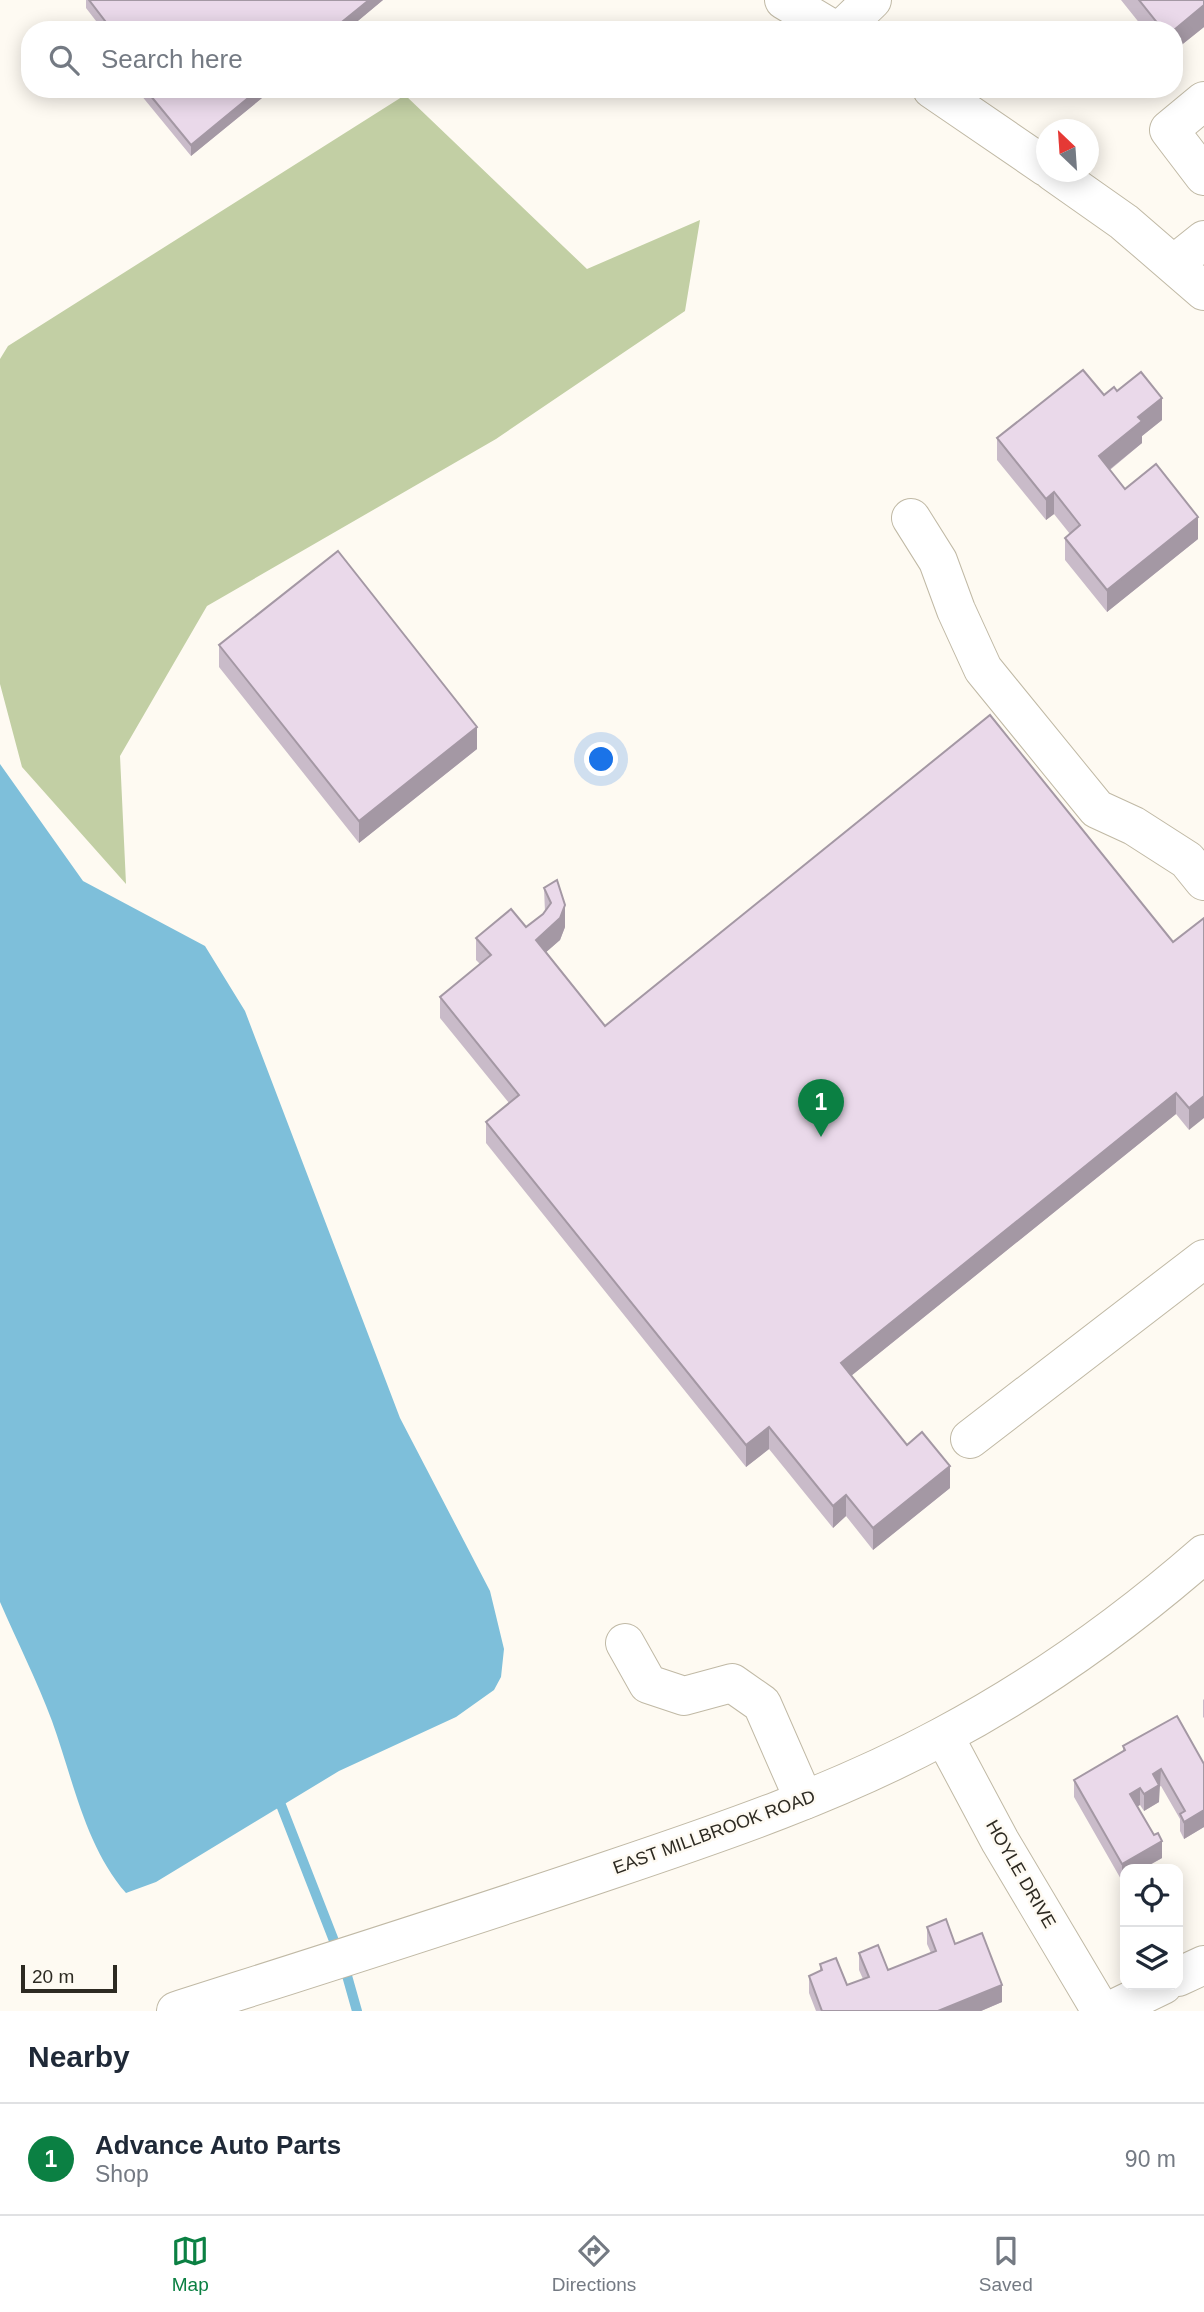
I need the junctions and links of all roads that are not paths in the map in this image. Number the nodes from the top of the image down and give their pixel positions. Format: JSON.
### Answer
{"nodes":[{"id":1,"x":784,"y":0,"type":"edge"},
{"id":2,"x":872,"y":0,"type":"edge"},
{"id":3,"x":819,"y":21,"type":"edge"},
{"id":4,"x":850,"y":21,"type":"edge"},
{"id":5,"x":946,"y":98,"type":"edge"},
{"id":6,"x":1204,"y":101,"type":"edge"},
{"id":7,"x":1036,"y":160,"type":"edge"},
{"id":8,"x":1204,"y":176,"type":"edge"},
{"id":9,"x":1067,"y":182,"type":"edge"},
{"id":10,"x":1204,"y":240,"type":"edge"},
{"id":11,"x":1174,"y":264,"type":"junction"},
{"id":12,"x":1204,"y":290,"type":"edge"},
{"id":13,"x":911,"y":518,"type":"dead end"},
{"id":14,"x":1204,"y":881,"type":"edge"},
{"id":15,"x":1204,"y":1259,"type":"edge"},
{"id":16,"x":970,"y":1439,"type":"dead end"},
{"id":17,"x":1204,"y":1554,"type":"edge"},
{"id":18,"x":625,"y":1643,"type":"dead end"},
{"id":19,"x":944,"y":1736,"type":"junction"},
{"id":20,"x":804,"y":1800,"type":"junction"},
{"id":21,"x":1204,"y":1965,"type":"edge"},
{"id":22,"x":1183,"y":1975,"type":"edge"},
{"id":23,"x":1153,"y":1990,"type":"edge"},
{"id":24,"x":176,"y":2011,"type":"edge"},
{"id":25,"x":1101,"y":2011,"type":"edge"},
{"id":26,"x":1110,"y":2011,"type":"edge"}],
"edges":[{"from":1,"to":3,"type":"main road"},
{"from":2,"to":4,"type":"main road"},
{"from":5,"to":7,"type":"main road"},
{"from":6,"to":8,"type":"main road"},
{"from":9,"to":11,"type":"main road"},
{"from":10,"to":11,"type":"main road"},
{"from":11,"to":12,"type":"main road"},
{"from":13,"to":14,"type":"main road"},
{"from":15,"to":16,"type":"main road"},
{"from":17,"to":19,"type":"main road","name":"EAST MILLBROOK ROAD"},
{"from":18,"to":20,"type":"main road"},
{"from":19,"to":20,"type":"main road","name":"EAST MILLBROOK ROAD"},
{"from":19,"to":25,"type":"main road","name":"HOYLE DRIVE"},
{"from":20,"to":24,"type":"main road","name":"EAST MILLBROOK ROAD"},
{"from":21,"to":22,"type":"main road"},
{"from":23,"to":26,"type":"main road"}]}
